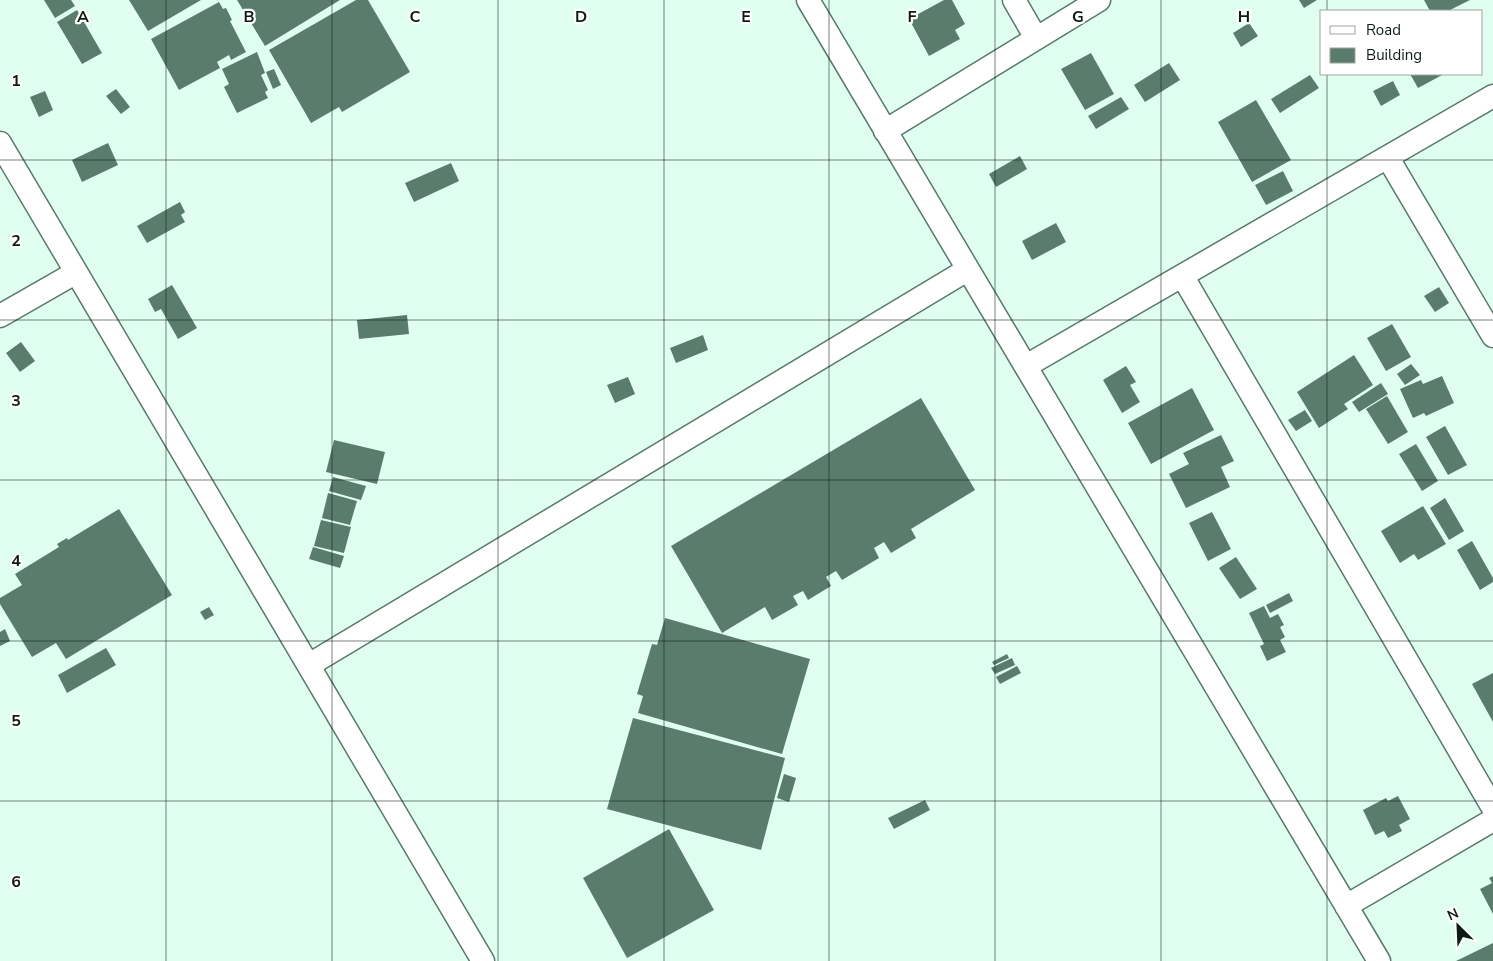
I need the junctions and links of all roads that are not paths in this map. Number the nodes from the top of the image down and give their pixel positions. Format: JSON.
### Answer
{"nodes":[{"id":1,"x":808,"y":0,"type":"edge"},
{"id":2,"x":1014,"y":0,"type":"edge"},
{"id":3,"x":1099,"y":0,"type":"edge"},
{"id":4,"x":1036,"y":38,"type":"junction"},
{"id":5,"x":1493,"y":96,"type":"edge"},
{"id":6,"x":885,"y":131,"type":"junction"},
{"id":7,"x":0,"y":144,"type":"edge"},
{"id":8,"x":1388,"y":158,"type":"junction"},
{"id":9,"x":967,"y":270,"type":"junction"},
{"id":10,"x":76,"y":273,"type":"junction"},
{"id":11,"x":1182,"y":277,"type":"junction"},
{"id":12,"x":0,"y":316,"type":"edge"},
{"id":13,"x":1493,"y":336,"type":"edge"},
{"id":14,"x":1026,"y":366,"type":"junction"},
{"id":15,"x":308,"y":665,"type":"junction"},
{"id":16,"x":1493,"y":808,"type":"edge"},
{"id":17,"x":1493,"y":820,"type":"edge"},
{"id":18,"x":1346,"y":906,"type":"junction"},
{"id":19,"x":484,"y":961,"type":"edge"},
{"id":20,"x":1379,"y":961,"type":"edge"}],
"edges":[{"from":1,"to":6,"type":"street"},
{"from":2,"to":4,"type":"street"},
{"from":3,"to":4,"type":"street"},
{"from":4,"to":6,"type":"street"},
{"from":5,"to":8,"type":"street"},
{"from":6,"to":9,"type":"street"},
{"from":7,"to":10,"type":"street"},
{"from":8,"to":11,"type":"street"},
{"from":8,"to":13,"type":"street"},
{"from":9,"to":14,"type":"street"},
{"from":9,"to":15,"type":"street"},
{"from":10,"to":12,"type":"street"},
{"from":10,"to":15,"type":"street"},
{"from":11,"to":14,"type":"street"},
{"from":11,"to":16,"type":"street"},
{"from":14,"to":18,"type":"street"},
{"from":15,"to":19,"type":"street"},
{"from":17,"to":18,"type":"street"},
{"from":18,"to":20,"type":"street"}]}
